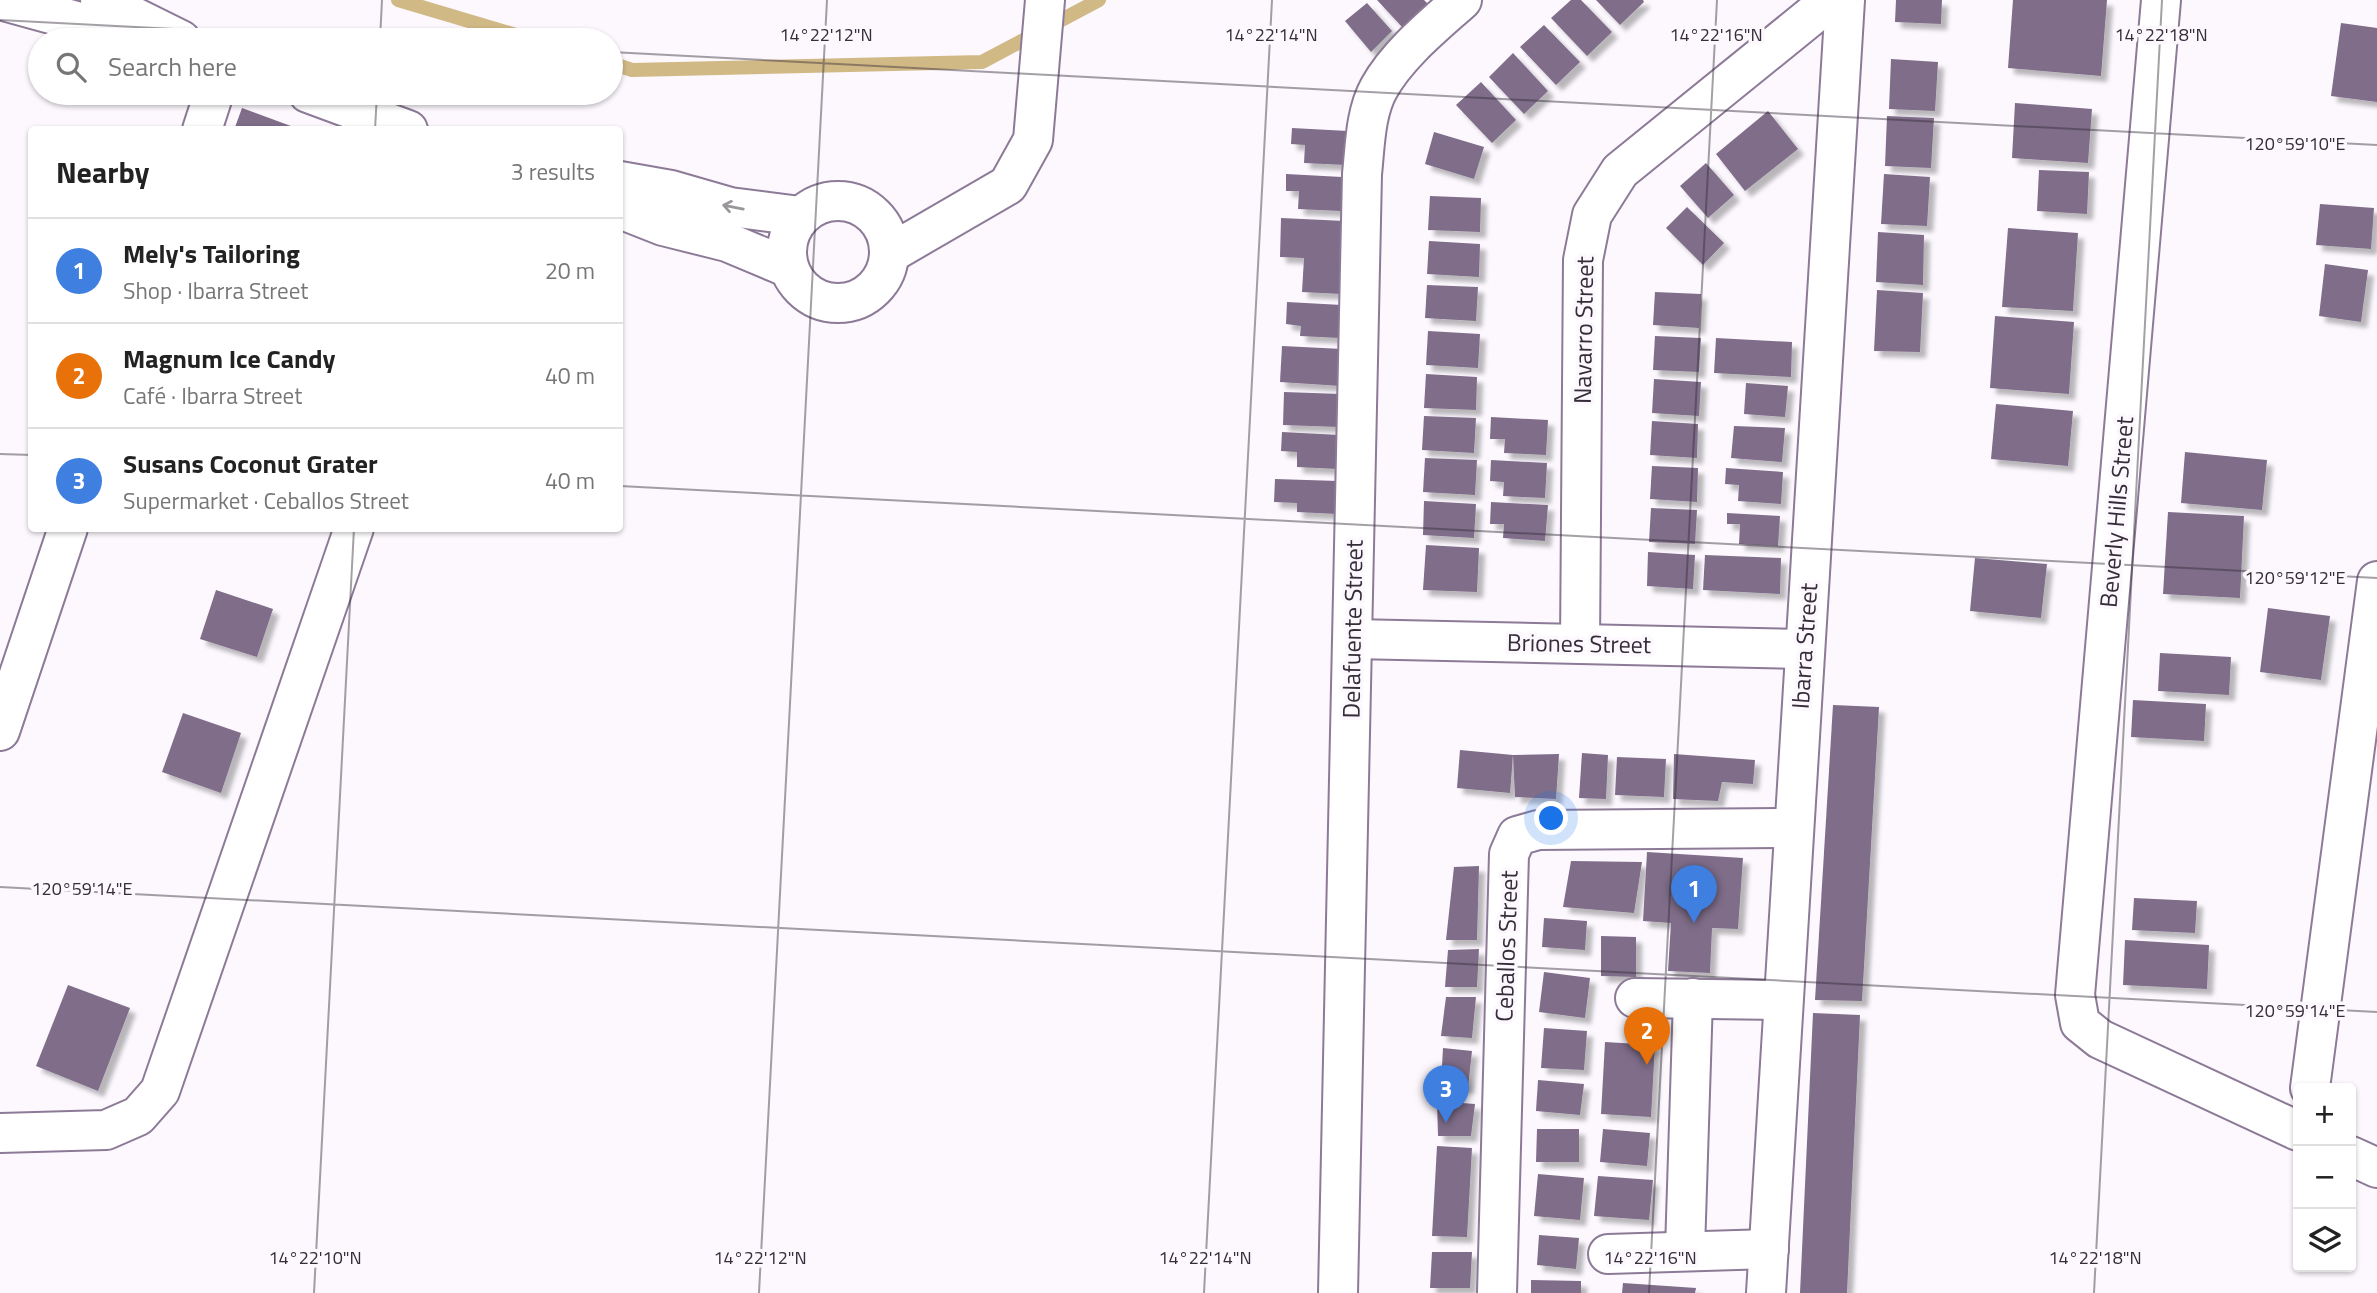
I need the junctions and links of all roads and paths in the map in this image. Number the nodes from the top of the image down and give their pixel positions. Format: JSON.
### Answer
{"nodes":[{"id":1,"x":0,"y":0,"type":"edge"},
{"id":2,"x":100,"y":0,"type":"edge"},
{"id":3,"x":1045,"y":0,"type":"edge"},
{"id":4,"x":1462,"y":0,"type":"edge"},
{"id":5,"x":1831,"y":0,"type":"edge"},
{"id":6,"x":1845,"y":0,"type":"edge"},
{"id":7,"x":2161,"y":0,"type":"edge"},
{"id":8,"x":102,"y":28,"type":"edge"},
{"id":9,"x":157,"y":28,"type":"edge"},
{"id":10,"x":210,"y":105,"type":"edge"},
{"id":11,"x":340,"y":105,"type":"edge"},
{"id":12,"x":203,"y":126,"type":"edge"},
{"id":13,"x":397,"y":126,"type":"edge"},
{"id":14,"x":623,"y":182,"type":"edge"},
{"id":15,"x":623,"y":210,"type":"edge"},
{"id":16,"x":800,"y":216,"type":"junction"},
{"id":17,"x":889,"y":254,"type":"junction"},
{"id":18,"x":789,"y":268,"type":"junction"},
{"id":19,"x":67,"y":532,"type":"edge"},
{"id":20,"x":353,"y":532,"type":"edge"},
{"id":21,"x":2377,"y":581,"type":"edge"},
{"id":22,"x":1353,"y":639,"type":"junction"},
{"id":23,"x":1580,"y":644,"type":"junction"},
{"id":24,"x":1805,"y":649,"type":"junction"},
{"id":25,"x":0,"y":731,"type":"edge"},
{"id":26,"x":1794,"y":828,"type":"junction"},
{"id":27,"x":1635,"y":998,"type":"dead end"},
{"id":28,"x":1693,"y":998,"type":"junction"},
{"id":29,"x":1783,"y":999,"type":"junction"},
{"id":30,"x":2311,"y":1083,"type":"edge"},
{"id":31,"x":2293,"y":1129,"type":"edge"},
{"id":32,"x":0,"y":1133,"type":"edge"},
{"id":33,"x":2356,"y":1158,"type":"edge"},
{"id":34,"x":2377,"y":1168,"type":"edge"},
{"id":35,"x":1769,"y":1248,"type":"junction"},
{"id":36,"x":1685,"y":1250,"type":"junction"},
{"id":37,"x":1608,"y":1254,"type":"dead end"},
{"id":38,"x":1338,"y":1293,"type":"edge"},
{"id":39,"x":1497,"y":1293,"type":"edge"},
{"id":40,"x":1766,"y":1293,"type":"edge"}],
"edges":[{"from":1,"to":8,"type":"street"},
{"from":2,"to":9,"type":"street"},
{"from":3,"to":17,"type":"street"},
{"from":4,"to":22,"type":"street","name":"Delafuente Street"},
{"from":5,"to":23,"type":"street","name":"Navarro Street"},
{"from":6,"to":24,"type":"street","name":"Ibarra Street"},
{"from":7,"to":31,"type":"street","name":"Beverly Hills Street"},
{"from":10,"to":12,"type":"street"},
{"from":11,"to":13,"type":"street"},
{"from":16,"to":14,"type":"street","one_way":true},
{"from":15,"to":18,"type":"street"},
{"from":16,"to":17,"type":"street"},
{"from":16,"to":18,"type":"street"},
{"from":17,"to":18,"type":"street"},
{"from":19,"to":25,"type":"street"},
{"from":20,"to":32,"type":"street"},
{"from":21,"to":30,"type":"street"},
{"from":22,"to":23,"type":"street","name":"Briones Street"},
{"from":22,"to":38,"type":"street","name":"Delafuente Street"},
{"from":23,"to":24,"type":"street","name":"Briones Street"},
{"from":24,"to":26,"type":"street","name":"Ibarra Street"},
{"from":26,"to":29,"type":"street","name":"Ibarra Street"},
{"from":26,"to":39,"type":"street","name":"Ceballos Street"},
{"from":27,"to":28,"type":"street"},
{"from":28,"to":29,"type":"street"},
{"from":28,"to":36,"type":"street"},
{"from":29,"to":35,"type":"street","name":"Ibarra Street"},
{"from":33,"to":34,"type":"street"},
{"from":35,"to":36,"type":"street"},
{"from":35,"to":40,"type":"street","name":"Ibarra Street"},
{"from":36,"to":37,"type":"street"}]}
